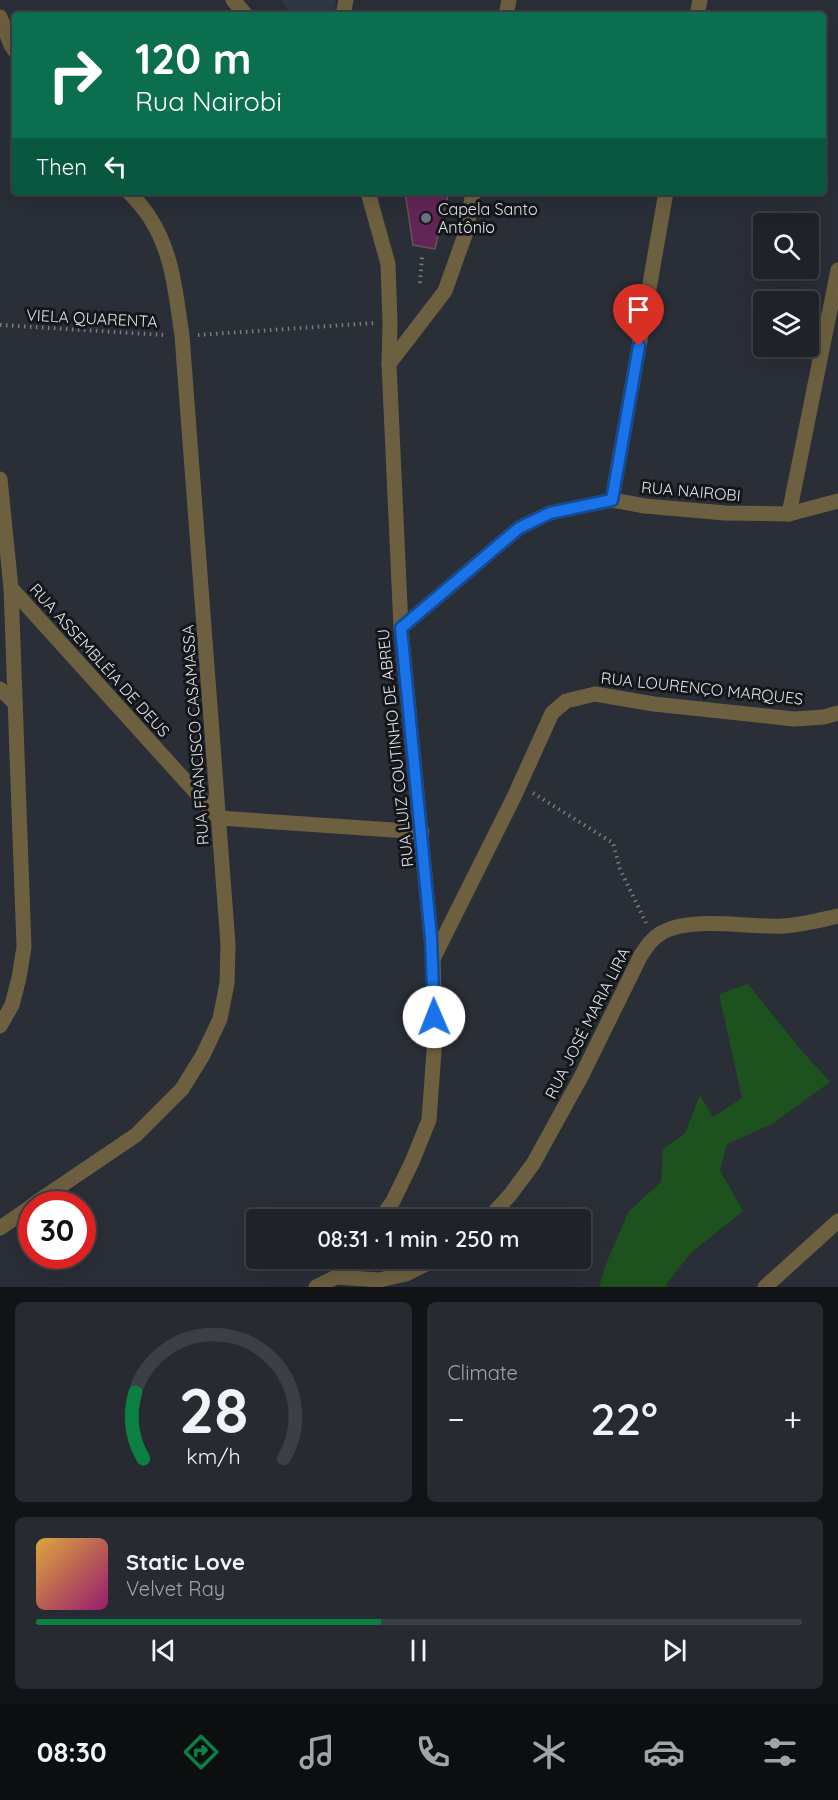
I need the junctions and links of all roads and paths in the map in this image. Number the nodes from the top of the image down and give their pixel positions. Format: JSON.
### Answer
{"nodes":[{"id":1,"x":233,"y":0,"type":"edge"},
{"id":2,"x":243,"y":12,"type":"edge"},
{"id":3,"x":0,"y":17,"type":"edge"},
{"id":4,"x":12,"y":46,"type":"edge"},
{"id":5,"x":132,"y":195,"type":"edge"},
{"id":6,"x":369,"y":195,"type":"edge"},
{"id":7,"x":472,"y":195,"type":"edge"},
{"id":8,"x":665,"y":195,"type":"edge"},
{"id":9,"x":422,"y":257,"type":"dead end"},
{"id":10,"x":838,"y":270,"type":"edge"},
{"id":11,"x":420,"y":283,"type":"dead end"},
{"id":12,"x":390,"y":322,"type":"junction"},
{"id":13,"x":0,"y":325,"type":"edge"},
{"id":14,"x":182,"y":336,"type":"junction"},
{"id":15,"x":389,"y":364,"type":"junction"},
{"id":16,"x":0,"y":479,"type":"edge"},
{"id":17,"x":612,"y":500,"type":"junction"},
{"id":18,"x":838,"y":501,"type":"edge"},
{"id":19,"x":789,"y":514,"type":"junction"},
{"id":20,"x":11,"y":588,"type":"junction"},
{"id":21,"x":401,"y":628,"type":"junction"},
{"id":22,"x":0,"y":689,"type":"edge"},
{"id":23,"x":15,"y":703,"type":"junction"},
{"id":24,"x":838,"y":712,"type":"edge"},
{"id":25,"x":519,"y":784,"type":"junction"},
{"id":26,"x":219,"y":819,"type":"junction"},
{"id":27,"x":422,"y":832,"type":"junction"},
{"id":28,"x":838,"y":916,"type":"edge"},
{"id":29,"x":653,"y":939,"type":"junction"},
{"id":30,"x":433,"y":959,"type":"junction"},
{"id":31,"x":0,"y":1026,"type":"edge"},
{"id":32,"x":54,"y":1191,"type":"edge"},
{"id":33,"x":388,"y":1209,"type":"edge"},
{"id":34,"x":497,"y":1209,"type":"edge"},
{"id":35,"x":18,"y":1215,"type":"edge"},
{"id":36,"x":838,"y":1221,"type":"edge"},
{"id":37,"x":0,"y":1228,"type":"edge"},
{"id":38,"x":342,"y":1269,"type":"edge"},
{"id":39,"x":416,"y":1269,"type":"edge"},
{"id":40,"x":336,"y":1277,"type":"junction"},
{"id":41,"x":316,"y":1287,"type":"edge"},
{"id":42,"x":765,"y":1287,"type":"edge"}],
"edges":[{"from":1,"to":2,"type":"street"},
{"from":3,"to":4,"type":"street"},
{"from":5,"to":14,"type":"street","name":"RUA FRANCISCO CASAMASSA"},
{"from":6,"to":12,"type":"street","name":"RUA LUIZ COUTINHO DE ABREU"},
{"from":7,"to":15,"type":"street"},
{"from":8,"to":17,"type":"street"},
{"from":9,"to":11,"type":"path"},
{"from":10,"to":19,"type":"street"},
{"from":12,"to":14,"type":"path","name":"VIELA QUARENTA"},
{"from":12,"to":15,"type":"street","name":"RUA LUIZ COUTINHO DE ABREU"},
{"from":13,"to":14,"type":"path","name":"VIELA QUARENTA"},
{"from":14,"to":26,"type":"street","name":"RUA FRANCISCO CASAMASSA"},
{"from":15,"to":21,"type":"street","name":"RUA LUIZ COUTINHO DE ABREU"},
{"from":16,"to":20,"type":"street"},
{"from":17,"to":19,"type":"street","name":"RUA NAIROBI"},
{"from":17,"to":21,"type":"street","name":"RUA NAIROBI"},
{"from":18,"to":19,"type":"street","name":"RUA NAIROBI"},
{"from":20,"to":23,"type":"street"},
{"from":20,"to":26,"type":"street","name":"RUA ASSEMBLÉIA DE DEUS"},
{"from":21,"to":27,"type":"street","name":"RUA LUIZ COUTINHO DE ABREU"},
{"from":22,"to":23,"type":"street"},
{"from":23,"to":31,"type":"street"},
{"from":24,"to":25,"type":"street","name":"RUA LOURENÇO MARQUES"},
{"from":25,"to":29,"type":"path"},
{"from":25,"to":30,"type":"street","name":"RUA LOURENÇO MARQUES"},
{"from":26,"to":27,"type":"street"},
{"from":26,"to":32,"type":"street","name":"RUA FRANCISCO CASAMASSA"},
{"from":27,"to":30,"type":"street","name":"RUA LUIZ COUTINHO DE ABREU"},
{"from":28,"to":29,"type":"street","name":"RUA JOSÉ MARIA LIRA"},
{"from":29,"to":34,"type":"street","name":"RUA JOSÉ MARIA LIRA"},
{"from":30,"to":33,"type":"street","name":"RUA LUIZ COUTINHO DE ABREU"},
{"from":35,"to":37,"type":"street","name":"RUA FRANCISCO CASAMASSA"},
{"from":36,"to":42,"type":"street"},
{"from":38,"to":40,"type":"street"},
{"from":39,"to":40,"type":"street"},
{"from":40,"to":41,"type":"street"}]}
